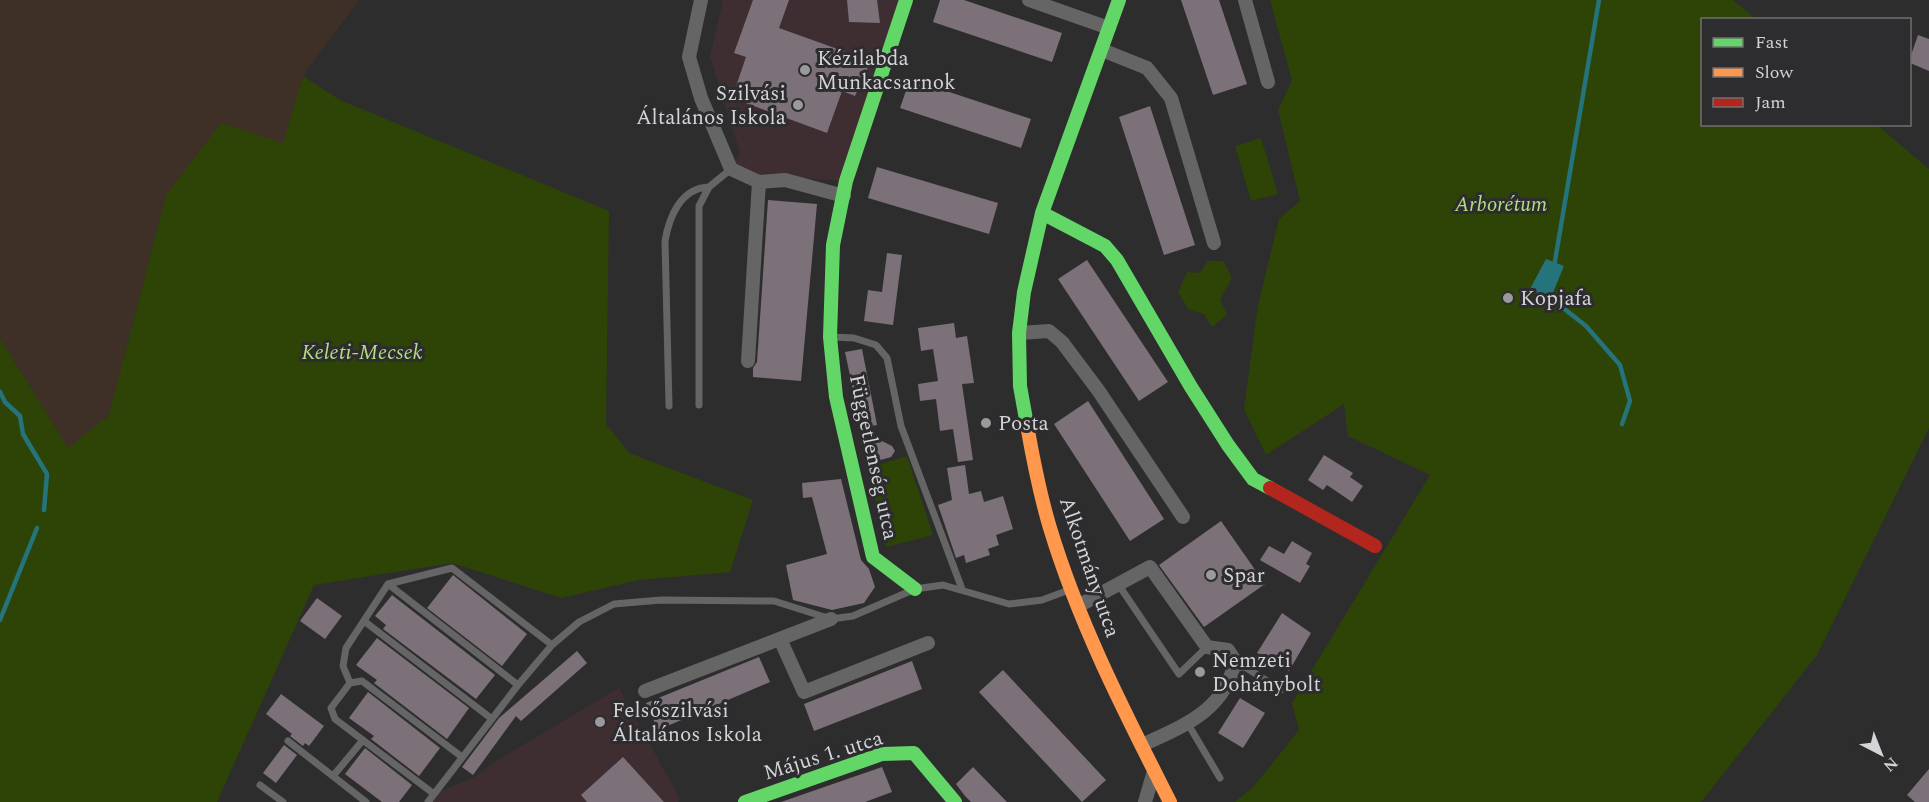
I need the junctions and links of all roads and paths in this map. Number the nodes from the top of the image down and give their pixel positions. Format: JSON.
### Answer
{"nodes":[{"id":1,"x":701,"y":0,"type":"edge"},
{"id":2,"x":906,"y":0,"type":"edge"},
{"id":3,"x":1029,"y":0,"type":"edge"},
{"id":4,"x":1119,"y":0,"type":"edge"},
{"id":5,"x":1245,"y":0,"type":"edge"},
{"id":6,"x":1109,"y":28,"type":"junction"},
{"id":7,"x":1102,"y":50,"type":"junction"},
{"id":8,"x":1268,"y":82,"type":"dead end"},
{"id":9,"x":731,"y":170,"type":"junction"},
{"id":10,"x":759,"y":182,"type":"junction"},
{"id":11,"x":709,"y":187,"type":"junction"},
{"id":12,"x":844,"y":196,"type":"junction"},
{"id":13,"x":1042,"y":213,"type":"junction"},
{"id":14,"x":1214,"y":243,"type":"dead end"},
{"id":15,"x":1019,"y":333,"type":"junction"},
{"id":16,"x":830,"y":337,"type":"junction"},
{"id":17,"x":748,"y":361,"type":"dead end"},
{"id":18,"x":699,"y":405,"type":"dead end"},
{"id":19,"x":669,"y":406,"type":"dead end"},
{"id":20,"x":1184,"y":517,"type":"dead end"},
{"id":21,"x":1375,"y":546,"type":"dead end"},
{"id":22,"x":388,"y":584,"type":"junction"},
{"id":23,"x":1118,"y":584,"type":"junction"},
{"id":24,"x":915,"y":589,"type":"junction"},
{"id":25,"x":962,"y":589,"type":"junction"},
{"id":26,"x":1072,"y":589,"type":"junction"},
{"id":27,"x":1078,"y":606,"type":"junction"},
{"id":28,"x":831,"y":618,"type":"junction"},
{"id":29,"x":364,"y":621,"type":"junction"},
{"id":30,"x":780,"y":639,"type":"junction"},
{"id":31,"x":928,"y":643,"type":"dead end"},
{"id":32,"x":552,"y":645,"type":"junction"},
{"id":33,"x":1207,"y":647,"type":"junction"},
{"id":34,"x":1234,"y":668,"type":"junction"},
{"id":35,"x":350,"y":683,"type":"junction"},
{"id":36,"x":518,"y":685,"type":"junction"},
{"id":37,"x":1281,"y":690,"type":"dead end"},
{"id":38,"x":645,"y":691,"type":"dead end"},
{"id":39,"x":492,"y":719,"type":"junction"},
{"id":40,"x":1188,"y":724,"type":"junction"},
{"id":41,"x":363,"y":740,"type":"junction"},
{"id":42,"x":288,"y":741,"type":"dead end"},
{"id":43,"x":1142,"y":745,"type":"junction"},
{"id":44,"x":462,"y":758,"type":"junction"},
{"id":45,"x":1154,"y":771,"type":"junction"},
{"id":46,"x":333,"y":776,"type":"junction"},
{"id":47,"x":1220,"y":778,"type":"dead end"},
{"id":48,"x":260,"y":785,"type":"dead end"},
{"id":49,"x":434,"y":794,"type":"junction"},
{"id":50,"x":283,"y":802,"type":"edge"},
{"id":51,"x":366,"y":802,"type":"edge"},
{"id":52,"x":428,"y":802,"type":"edge"},
{"id":53,"x":745,"y":802,"type":"edge"},
{"id":54,"x":955,"y":802,"type":"edge"},
{"id":55,"x":1145,"y":802,"type":"edge"},
{"id":56,"x":1170,"y":802,"type":"edge"}],
"edges":[{"from":1,"to":9,"type":"street"},
{"from":2,"to":12,"type":"street","name":"Függetlenség utca"},
{"from":3,"to":6,"type":"street"},
{"from":4,"to":6,"type":"street","name":"Alkotmány utca"},
{"from":5,"to":8,"type":"street"},
{"from":6,"to":7,"type":"street","name":"Alkotmány utca"},
{"from":7,"to":13,"type":"street","name":"Alkotmány utca"},
{"from":7,"to":14,"type":"street"},
{"from":9,"to":10,"type":"street"},
{"from":9,"to":11,"type":"lane"},
{"from":10,"to":12,"type":"street"},
{"from":10,"to":17,"type":"street"},
{"from":11,"to":18,"type":"lane"},
{"from":11,"to":19,"type":"lane"},
{"from":12,"to":16,"type":"street","name":"Függetlenség utca"},
{"from":13,"to":15,"type":"street","name":"Alkotmány utca"},
{"from":13,"to":21,"type":"street"},
{"from":15,"to":20,"type":"street"},
{"from":15,"to":26,"type":"street","name":"Alkotmány utca"},
{"from":16,"to":24,"type":"street","name":"Függetlenség utca"},
{"from":16,"to":25,"type":"lane"},
{"from":22,"to":29,"type":"lane"},
{"from":22,"to":32,"type":"lane"},
{"from":22,"to":36,"type":"lane"},
{"from":23,"to":27,"type":"street"},
{"from":23,"to":33,"type":"street"},
{"from":23,"to":33,"type":"lane"},
{"from":24,"to":25,"type":"lane"},
{"from":24,"to":28,"type":"lane"},
{"from":25,"to":26,"type":"lane"},
{"from":26,"to":27,"type":"street","name":"Alkotmány utca"},
{"from":27,"to":43,"type":"street","name":"Alkotmány utca"},
{"from":28,"to":30,"type":"street"},
{"from":28,"to":32,"type":"lane"},
{"from":29,"to":35,"type":"lane"},
{"from":29,"to":39,"type":"lane"},
{"from":30,"to":31,"type":"street"},
{"from":30,"to":38,"type":"street"},
{"from":32,"to":36,"type":"lane"},
{"from":33,"to":34,"type":"street"},
{"from":34,"to":37,"type":"lane"},
{"from":34,"to":40,"type":"street"},
{"from":35,"to":41,"type":"lane"},
{"from":35,"to":44,"type":"lane"},
{"from":36,"to":39,"type":"lane"},
{"from":39,"to":44,"type":"lane"},
{"from":40,"to":43,"type":"street"},
{"from":40,"to":47,"type":"lane"},
{"from":41,"to":46,"type":"lane"},
{"from":41,"to":49,"type":"lane"},
{"from":42,"to":46,"type":"lane"},
{"from":43,"to":45,"type":"street","name":"Alkotmány utca"},
{"from":44,"to":49,"type":"lane"},
{"from":45,"to":55,"type":"street"},
{"from":45,"to":56,"type":"street","name":"Alkotmány utca"},
{"from":46,"to":51,"type":"lane"},
{"from":48,"to":50,"type":"lane"},
{"from":49,"to":52,"type":"lane"},
{"from":53,"to":54,"type":"street","name":"Május 1. utca"}]}
